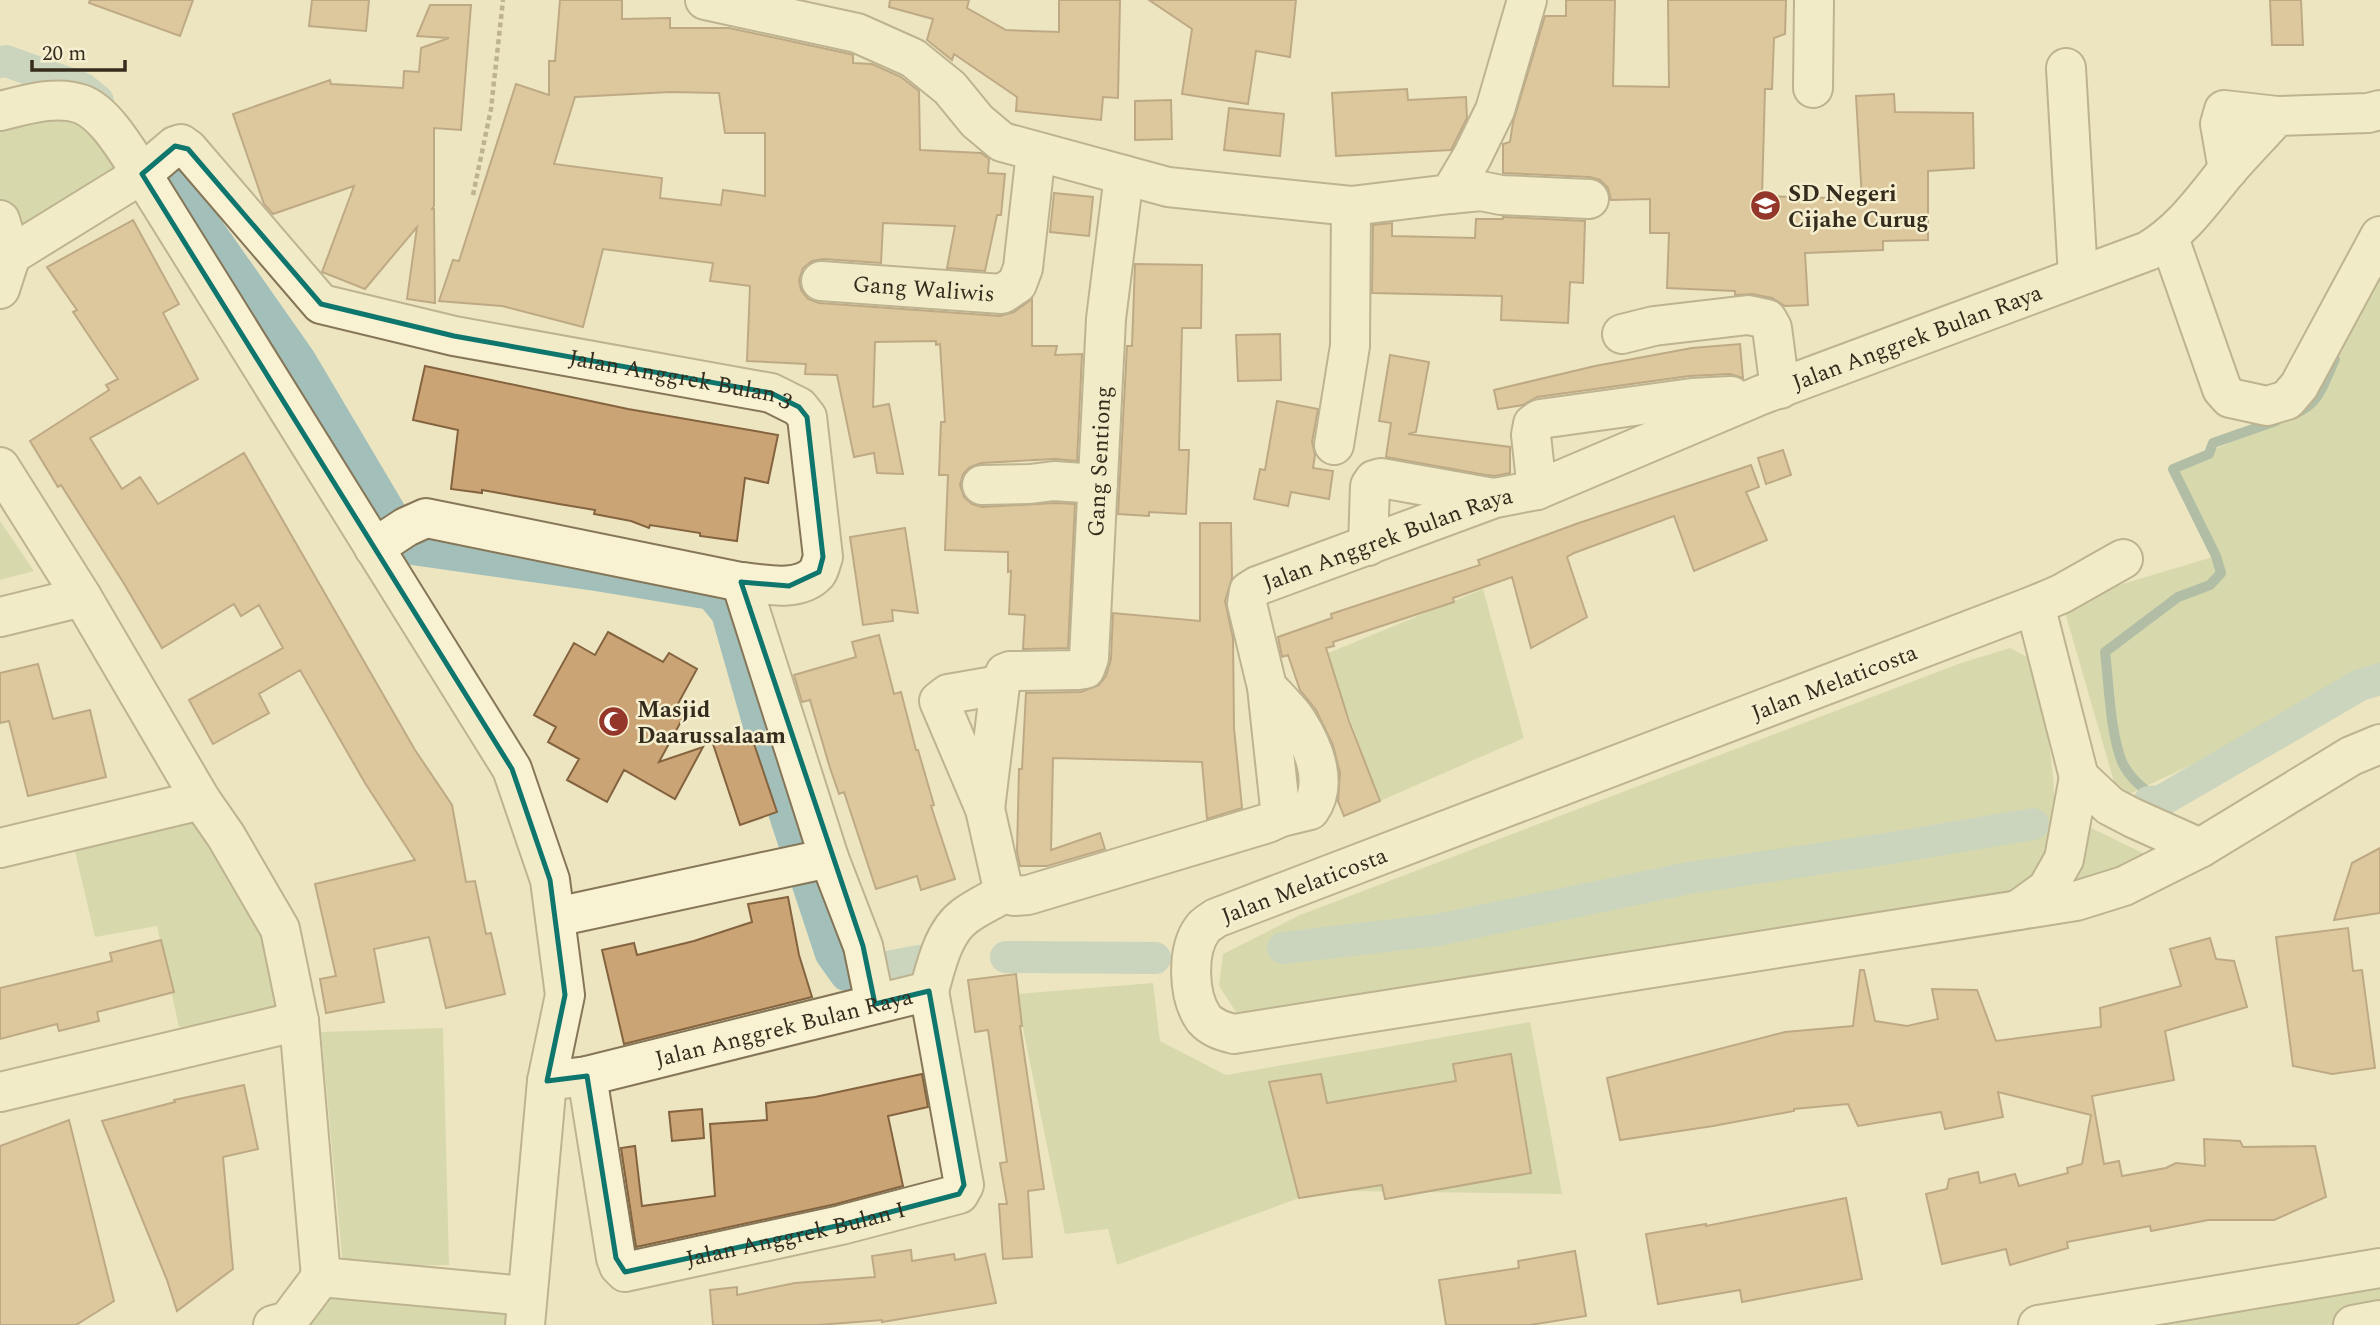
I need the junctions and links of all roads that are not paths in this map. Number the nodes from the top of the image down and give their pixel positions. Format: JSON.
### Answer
{"nodes":[{"id":1,"x":705,"y":0,"type":"edge"},
{"id":2,"x":1527,"y":0,"type":"edge"},
{"id":3,"x":1814,"y":0,"type":"edge"},
{"id":4,"x":2066,"y":68,"type":"dead end"},
{"id":5,"x":1813,"y":88,"type":"dead end"},
{"id":6,"x":2380,"y":110,"type":"edge"},
{"id":7,"x":0,"y":111,"type":"edge"},
{"id":8,"x":1036,"y":152,"type":"junction"},
{"id":9,"x":142,"y":174,"type":"junction"},
{"id":10,"x":1124,"y":175,"type":"junction"},
{"id":11,"x":1450,"y":194,"type":"junction"},
{"id":12,"x":1589,"y":199,"type":"dead end"},
{"id":13,"x":1351,"y":206,"type":"junction"},
{"id":14,"x":2380,"y":236,"type":"edge"},
{"id":15,"x":2169,"y":238,"type":"junction"},
{"id":16,"x":4,"y":255,"type":"edge"},
{"id":17,"x":2078,"y":276,"type":"junction"},
{"id":18,"x":821,"y":281,"type":"dead end"},
{"id":19,"x":1622,"y":334,"type":"dead end"},
{"id":20,"x":1771,"y":391,"type":"junction"},
{"id":21,"x":1334,"y":445,"type":"dead end"},
{"id":22,"x":0,"y":467,"type":"edge"},
{"id":23,"x":1098,"y":484,"type":"junction"},
{"id":24,"x":982,"y":485,"type":"dead end"},
{"id":25,"x":1537,"y":490,"type":"junction"},
{"id":26,"x":1495,"y":498,"type":"junction"},
{"id":27,"x":389,"y":538,"type":"junction"},
{"id":28,"x":1368,"y":546,"type":"junction"},
{"id":29,"x":2123,"y":559,"type":"dead end"},
{"id":30,"x":741,"y":582,"type":"junction"},
{"id":31,"x":82,"y":597,"type":"junction"},
{"id":32,"x":2035,"y":605,"type":"junction"},
{"id":33,"x":0,"y":617,"type":"edge"},
{"id":34,"x":1003,"y":679,"type":"junction"},
{"id":35,"x":2380,"y":744,"type":"edge"},
{"id":36,"x":2078,"y":777,"type":"junction"},
{"id":37,"x":201,"y":800,"type":"junction"},
{"id":38,"x":985,"y":809,"type":"junction"},
{"id":39,"x":0,"y":848,"type":"edge"},
{"id":40,"x":2200,"y":848,"type":"junction"},
{"id":41,"x":811,"y":863,"type":"junction"},
{"id":42,"x":1004,"y":893,"type":"junction"},
{"id":43,"x":2018,"y":910,"type":"junction"},
{"id":44,"x":556,"y":917,"type":"junction"},
{"id":45,"x":929,"y":990,"type":"junction"},
{"id":46,"x":874,"y":997,"type":"junction"},
{"id":47,"x":299,"y":1021,"type":"junction"},
{"id":48,"x":587,"y":1076,"type":"junction"},
{"id":49,"x":547,"y":1081,"type":"junction"},
{"id":50,"x":0,"y":1092,"type":"edge"},
{"id":51,"x":2380,"y":1268,"type":"edge"},
{"id":52,"x":321,"y":1277,"type":"junction"},
{"id":53,"x":526,"y":1311,"type":"edge"},
{"id":54,"x":2380,"y":1320,"type":"edge"},
{"id":55,"x":273,"y":1325,"type":"edge"},
{"id":56,"x":2038,"y":1325,"type":"edge"},
{"id":57,"x":2353,"y":1325,"type":"edge"}],
"edges":[{"from":1,"to":8,"type":"street"},
{"from":2,"to":11,"type":"street"},
{"from":3,"to":5,"type":"street"},
{"from":4,"to":17,"type":"street"},
{"from":6,"to":15,"type":"street","name":"Jalan Anggrek Bulan Raya"},
{"from":7,"to":9,"type":"street"},
{"from":8,"to":10,"type":"street"},
{"from":8,"to":18,"type":"street","name":"Gang Waliwis"},
{"from":9,"to":16,"type":"street","name":"Jalan Anggrek Bulan 3"},
{"from":9,"to":27,"type":"street"},
{"from":9,"to":30,"type":"street","name":"Jalan Anggrek Bulan 3"},
{"from":10,"to":13,"type":"street"},
{"from":10,"to":23,"type":"street","name":"Gang Sentiong"},
{"from":11,"to":12,"type":"street"},
{"from":11,"to":13,"type":"street"},
{"from":13,"to":21,"type":"street"},
{"from":14,"to":15,"type":"street"},
{"from":15,"to":17,"type":"street","name":"Jalan Anggrek Bulan Raya"},
{"from":17,"to":20,"type":"street","name":"Jalan Anggrek Bulan Raya"},
{"from":19,"to":20,"type":"street"},
{"from":20,"to":25,"type":"street","name":"Jalan Anggrek Bulan Raya"},
{"from":20,"to":25,"type":"street"},
{"from":22,"to":31,"type":"street"},
{"from":23,"to":24,"type":"street"},
{"from":23,"to":34,"type":"street","name":"Gang Sentiong"},
{"from":25,"to":26,"type":"street","name":"Jalan Anggrek Bulan Raya"},
{"from":26,"to":28,"type":"street","name":"Jalan Anggrek Bulan Raya"},
{"from":26,"to":28,"type":"street"},
{"from":27,"to":30,"type":"street","name":"Jalan Anggrek Bulan 3"},
{"from":27,"to":44,"type":"street"},
{"from":28,"to":42,"type":"street","name":"Jalan Anggrek Bulan Raya"},
{"from":29,"to":32,"type":"street","name":"Jalan Melaticosta"},
{"from":30,"to":41,"type":"street"},
{"from":31,"to":33,"type":"street"},
{"from":31,"to":37,"type":"street"},
{"from":32,"to":36,"type":"street","name":"Jalan Melaticosta"},
{"from":32,"to":43,"type":"street","name":"Jalan Melaticosta"},
{"from":34,"to":38,"type":"street"},
{"from":34,"to":38,"type":"street"},
{"from":35,"to":40,"type":"street","name":"Jalan Melaticosta"},
{"from":36,"to":40,"type":"street"},
{"from":36,"to":43,"type":"street","name":"Jalan Melaticosta"},
{"from":37,"to":39,"type":"street"},
{"from":37,"to":47,"type":"street"},
{"from":38,"to":42,"type":"street"},
{"from":40,"to":43,"type":"street","name":"Jalan Melaticosta"},
{"from":41,"to":44,"type":"street"},
{"from":41,"to":46,"type":"street"},
{"from":42,"to":45,"type":"street","name":"Jalan Anggrek Bulan Raya"},
{"from":44,"to":49,"type":"street"},
{"from":45,"to":46,"type":"street","name":"Jalan Anggrek Bulan Raya"},
{"from":45,"to":48,"type":"street","name":"Jalan Anggrek Bulan I"},
{"from":46,"to":48,"type":"street","name":"Jalan Anggrek Bulan Raya"},
{"from":47,"to":50,"type":"street"},
{"from":47,"to":52,"type":"street"},
{"from":48,"to":49,"type":"street","name":"Jalan Anggrek Bulan Raya"},
{"from":49,"to":53,"type":"street"},
{"from":51,"to":56,"type":"street"},
{"from":52,"to":53,"type":"street"},
{"from":52,"to":55,"type":"street"},
{"from":54,"to":57,"type":"street"}]}
